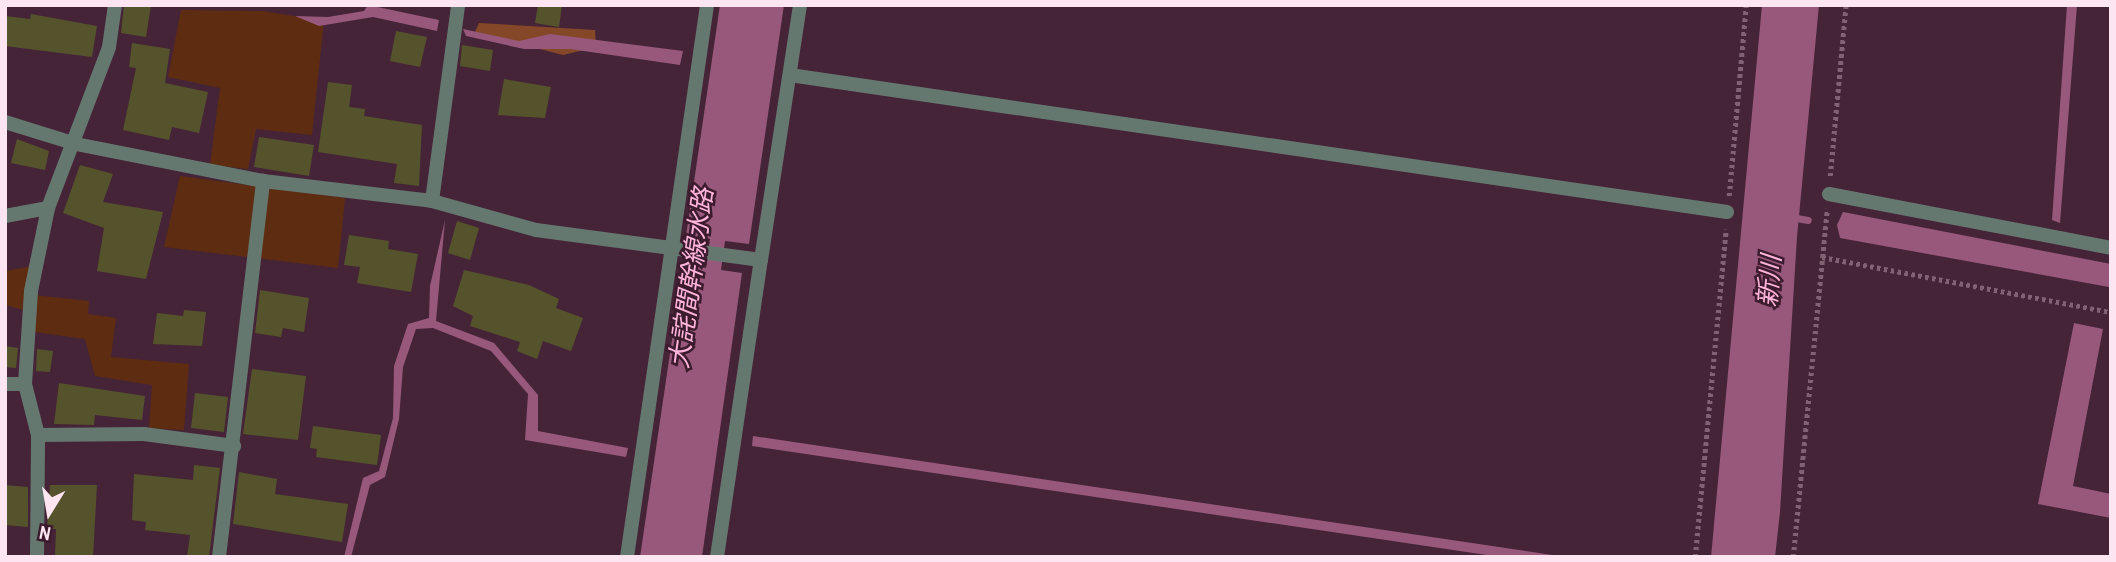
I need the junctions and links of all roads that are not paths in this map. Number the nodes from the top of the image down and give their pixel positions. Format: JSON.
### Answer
{"nodes":[{"id":1,"x":115,"y":5,"type":"edge"},
{"id":2,"x":458,"y":5,"type":"edge"},
{"id":3,"x":707,"y":5,"type":"edge"},
{"id":4,"x":800,"y":5,"type":"edge"},
{"id":5,"x":790,"y":75,"type":"junction"},
{"id":6,"x":5,"y":122,"type":"edge"},
{"id":7,"x":76,"y":145,"type":"junction"},
{"id":8,"x":263,"y":181,"type":"junction"},
{"id":9,"x":1829,"y":194,"type":"road end"},
{"id":10,"x":432,"y":201,"type":"junction"},
{"id":11,"x":48,"y":208,"type":"junction"},
{"id":12,"x":1727,"y":212,"type":"road end"},
{"id":13,"x":5,"y":216,"type":"edge"},
{"id":14,"x":2111,"y":248,"type":"edge"},
{"id":15,"x":671,"y":250,"type":"junction"},
{"id":16,"x":761,"y":260,"type":"junction"},
{"id":17,"x":5,"y":384,"type":"edge"},
{"id":18,"x":25,"y":384,"type":"junction"},
{"id":19,"x":38,"y":435,"type":"junction"},
{"id":20,"x":234,"y":446,"type":"junction"},
{"id":21,"x":37,"y":557,"type":"edge"},
{"id":22,"x":219,"y":557,"type":"edge"},
{"id":23,"x":627,"y":557,"type":"edge"},
{"id":24,"x":717,"y":557,"type":"edge"}],
"edges":[{"from":1,"to":7,"type":"street"},
{"from":2,"to":10,"type":"street"},
{"from":3,"to":15,"type":"street"},
{"from":4,"to":5,"type":"street"},
{"from":5,"to":12,"type":"street"},
{"from":5,"to":16,"type":"street"},
{"from":6,"to":7,"type":"street"},
{"from":7,"to":8,"type":"street"},
{"from":7,"to":11,"type":"street"},
{"from":8,"to":10,"type":"street"},
{"from":8,"to":20,"type":"street"},
{"from":9,"to":14,"type":"street"},
{"from":10,"to":15,"type":"street"},
{"from":11,"to":13,"type":"street"},
{"from":11,"to":18,"type":"street"},
{"from":15,"to":16,"type":"street"},
{"from":15,"to":23,"type":"street"},
{"from":16,"to":24,"type":"street"},
{"from":17,"to":18,"type":"street"},
{"from":18,"to":19,"type":"street"},
{"from":19,"to":20,"type":"street"},
{"from":19,"to":21,"type":"street"},
{"from":20,"to":22,"type":"street"}]}
